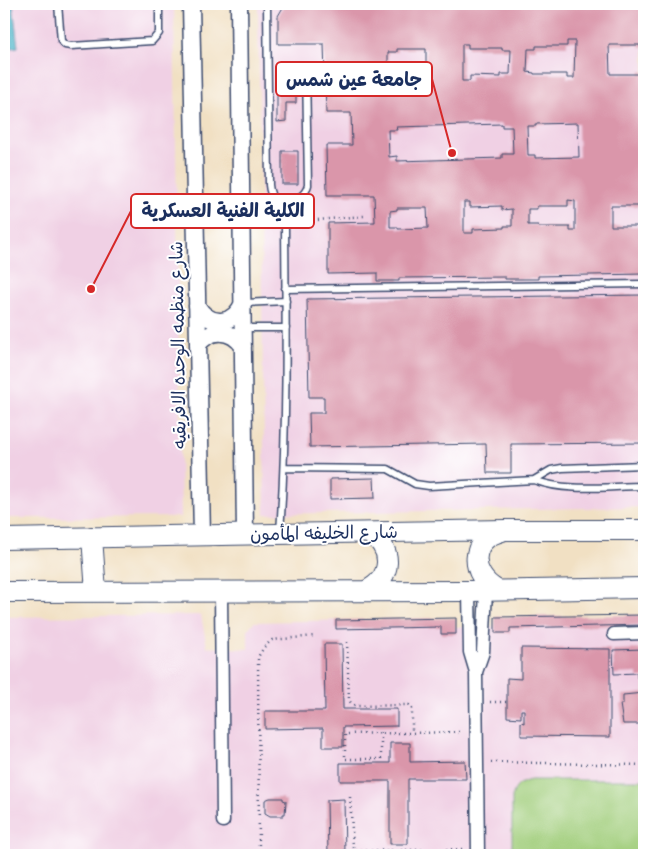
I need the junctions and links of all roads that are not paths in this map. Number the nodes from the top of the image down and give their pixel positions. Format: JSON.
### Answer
{"nodes":[{"id":1,"x":58,"y":4,"type":"edge"},
{"id":2,"x":159,"y":4,"type":"edge"},
{"id":3,"x":191,"y":4,"type":"edge"},
{"id":4,"x":239,"y":4,"type":"edge"},
{"id":5,"x":267,"y":4,"type":"edge"},
{"id":6,"x":306,"y":68,"type":"dead end"},
{"id":7,"x":273,"y":201,"type":"junction"},
{"id":8,"x":644,"y":284,"type":"edge"},
{"id":9,"x":286,"y":288,"type":"junction"},
{"id":10,"x":286,"y":301,"type":"junction"},
{"id":11,"x":243,"y":303,"type":"junction"},
{"id":12,"x":197,"y":306,"type":"junction"},
{"id":13,"x":242,"y":328,"type":"junction"},
{"id":14,"x":286,"y":328,"type":"junction"},
{"id":15,"x":198,"y":345,"type":"junction"},
{"id":16,"x":243,"y":346,"type":"junction"},
{"id":17,"x":644,"y":466,"type":"edge"},
{"id":18,"x":284,"y":468,"type":"junction"},
{"id":19,"x":534,"y":480,"type":"junction"},
{"id":20,"x":644,"y":486,"type":"edge"},
{"id":21,"x":504,"y":530,"type":"junction"},
{"id":22,"x":644,"y":530,"type":"edge"},
{"id":23,"x":369,"y":533,"type":"junction"},
{"id":24,"x":280,"y":534,"type":"junction"},
{"id":25,"x":245,"y":535,"type":"junction"},
{"id":26,"x":202,"y":536,"type":"junction"},
{"id":27,"x":92,"y":538,"type":"junction"},
{"id":28,"x":4,"y":539,"type":"edge"},
{"id":29,"x":644,"y":588,"type":"edge"},
{"id":30,"x":484,"y":590,"type":"junction"},
{"id":31,"x":221,"y":591,"type":"junction"},
{"id":32,"x":366,"y":591,"type":"junction"},
{"id":33,"x":4,"y":592,"type":"edge"},
{"id":34,"x":96,"y":592,"type":"junction"},
{"id":35,"x":644,"y":633,"type":"edge"},
{"id":36,"x":614,"y":634,"type":"dead end"},
{"id":37,"x":223,"y":821,"type":"dead end"},
{"id":38,"x":478,"y":852,"type":"edge"}],
"edges":[{"from":1,"to":2,"type":"lane"},
{"from":3,"to":12,"type":"street","name":"شارع منظمه الوحده الافريقيه"},
{"from":4,"to":11,"type":"street"},
{"from":5,"to":7,"type":"lane"},
{"from":6,"to":7,"type":"lane"},
{"from":7,"to":9,"type":"lane"},
{"from":8,"to":9,"type":"lane"},
{"from":9,"to":10,"type":"lane"},
{"from":10,"to":11,"type":"lane"},
{"from":10,"to":14,"type":"lane"},
{"from":11,"to":12,"type":"street"},
{"from":11,"to":13,"type":"street"},
{"from":12,"to":15,"type":"street","name":"شارع منظمه الوحده الافريقيه"},
{"from":13,"to":14,"type":"lane"},
{"from":13,"to":16,"type":"street"},
{"from":14,"to":18,"type":"lane"},
{"from":15,"to":16,"type":"street"},
{"from":15,"to":26,"type":"street","name":"شارع منظمه الوحده الافريقيه"},
{"from":16,"to":25,"type":"street"},
{"from":17,"to":19,"type":"lane"},
{"from":18,"to":19,"type":"lane"},
{"from":18,"to":24,"type":"lane"},
{"from":19,"to":20,"type":"lane"},
{"from":21,"to":22,"type":"main road","name":"شارع الخليفه المأمون"},
{"from":21,"to":23,"type":"main road","name":"شارع الخليفه المأمون"},
{"from":21,"to":30,"type":"main road"},
{"from":23,"to":24,"type":"main road","name":"شارع الخليفه المأمون"},
{"from":23,"to":32,"type":"main road"},
{"from":24,"to":25,"type":"main road","name":"شارع الخليفه المأمون"},
{"from":25,"to":26,"type":"main road","name":"شارع الخليفه المأمون"},
{"from":26,"to":27,"type":"main road","name":"شارع الخليفه المأمون"},
{"from":27,"to":28,"type":"main road","name":"شارع الخليفه المأمون"},
{"from":27,"to":34,"type":"main road"},
{"from":29,"to":30,"type":"main road"},
{"from":30,"to":32,"type":"main road"},
{"from":30,"to":38,"type":"street"},
{"from":31,"to":32,"type":"main road"},
{"from":31,"to":34,"type":"main road"},
{"from":31,"to":37,"type":"street"},
{"from":33,"to":34,"type":"main road"},
{"from":35,"to":36,"type":"street"}]}
